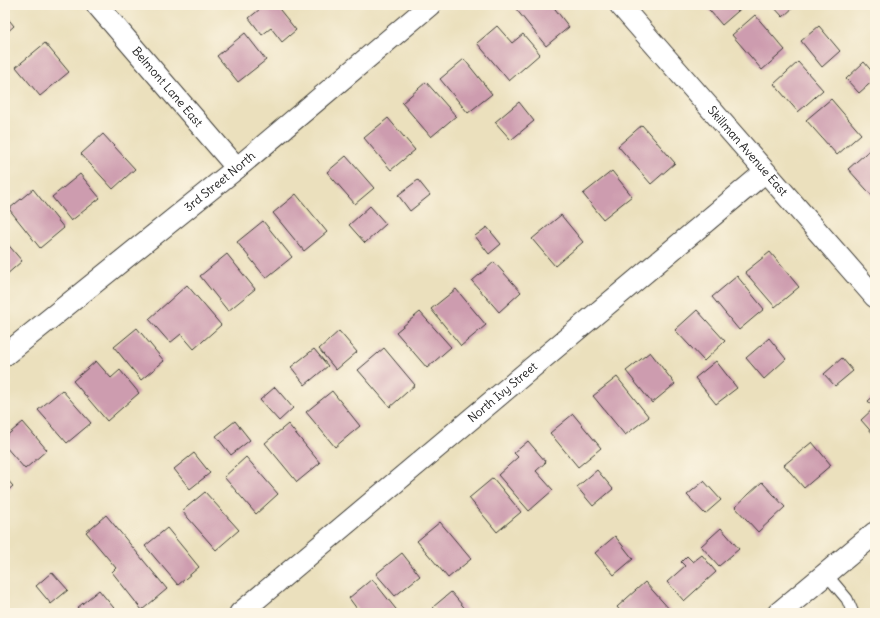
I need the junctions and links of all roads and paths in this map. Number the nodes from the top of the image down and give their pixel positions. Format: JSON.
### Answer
{"nodes":[{"id":1,"x":97,"y":5,"type":"edge"},
{"id":2,"x":430,"y":5,"type":"edge"},
{"id":3,"x":620,"y":5,"type":"edge"},
{"id":4,"x":237,"y":168,"type":"junction"},
{"id":5,"x":765,"y":172,"type":"junction"},
{"id":6,"x":875,"y":297,"type":"edge"},
{"id":7,"x":5,"y":355,"type":"edge"},
{"id":8,"x":875,"y":533,"type":"edge"},
{"id":9,"x":826,"y":574,"type":"junction"},
{"id":10,"x":240,"y":613,"type":"edge"},
{"id":11,"x":779,"y":613,"type":"edge"},
{"id":12,"x":853,"y":613,"type":"edge"}],
"edges":[{"from":1,"to":4,"type":"street","name":"Belmont Lane East"},
{"from":2,"to":4,"type":"street","name":"3rd Street North"},
{"from":3,"to":5,"type":"street","name":"Skillman Avenue East"},
{"from":4,"to":7,"type":"street","name":"3rd Street North"},
{"from":5,"to":6,"type":"street","name":"Skillman Avenue East"},
{"from":5,"to":10,"type":"street","name":"North Ivy Street"},
{"from":8,"to":9,"type":"street"},
{"from":9,"to":11,"type":"street"},
{"from":9,"to":12,"type":"lane"}]}
